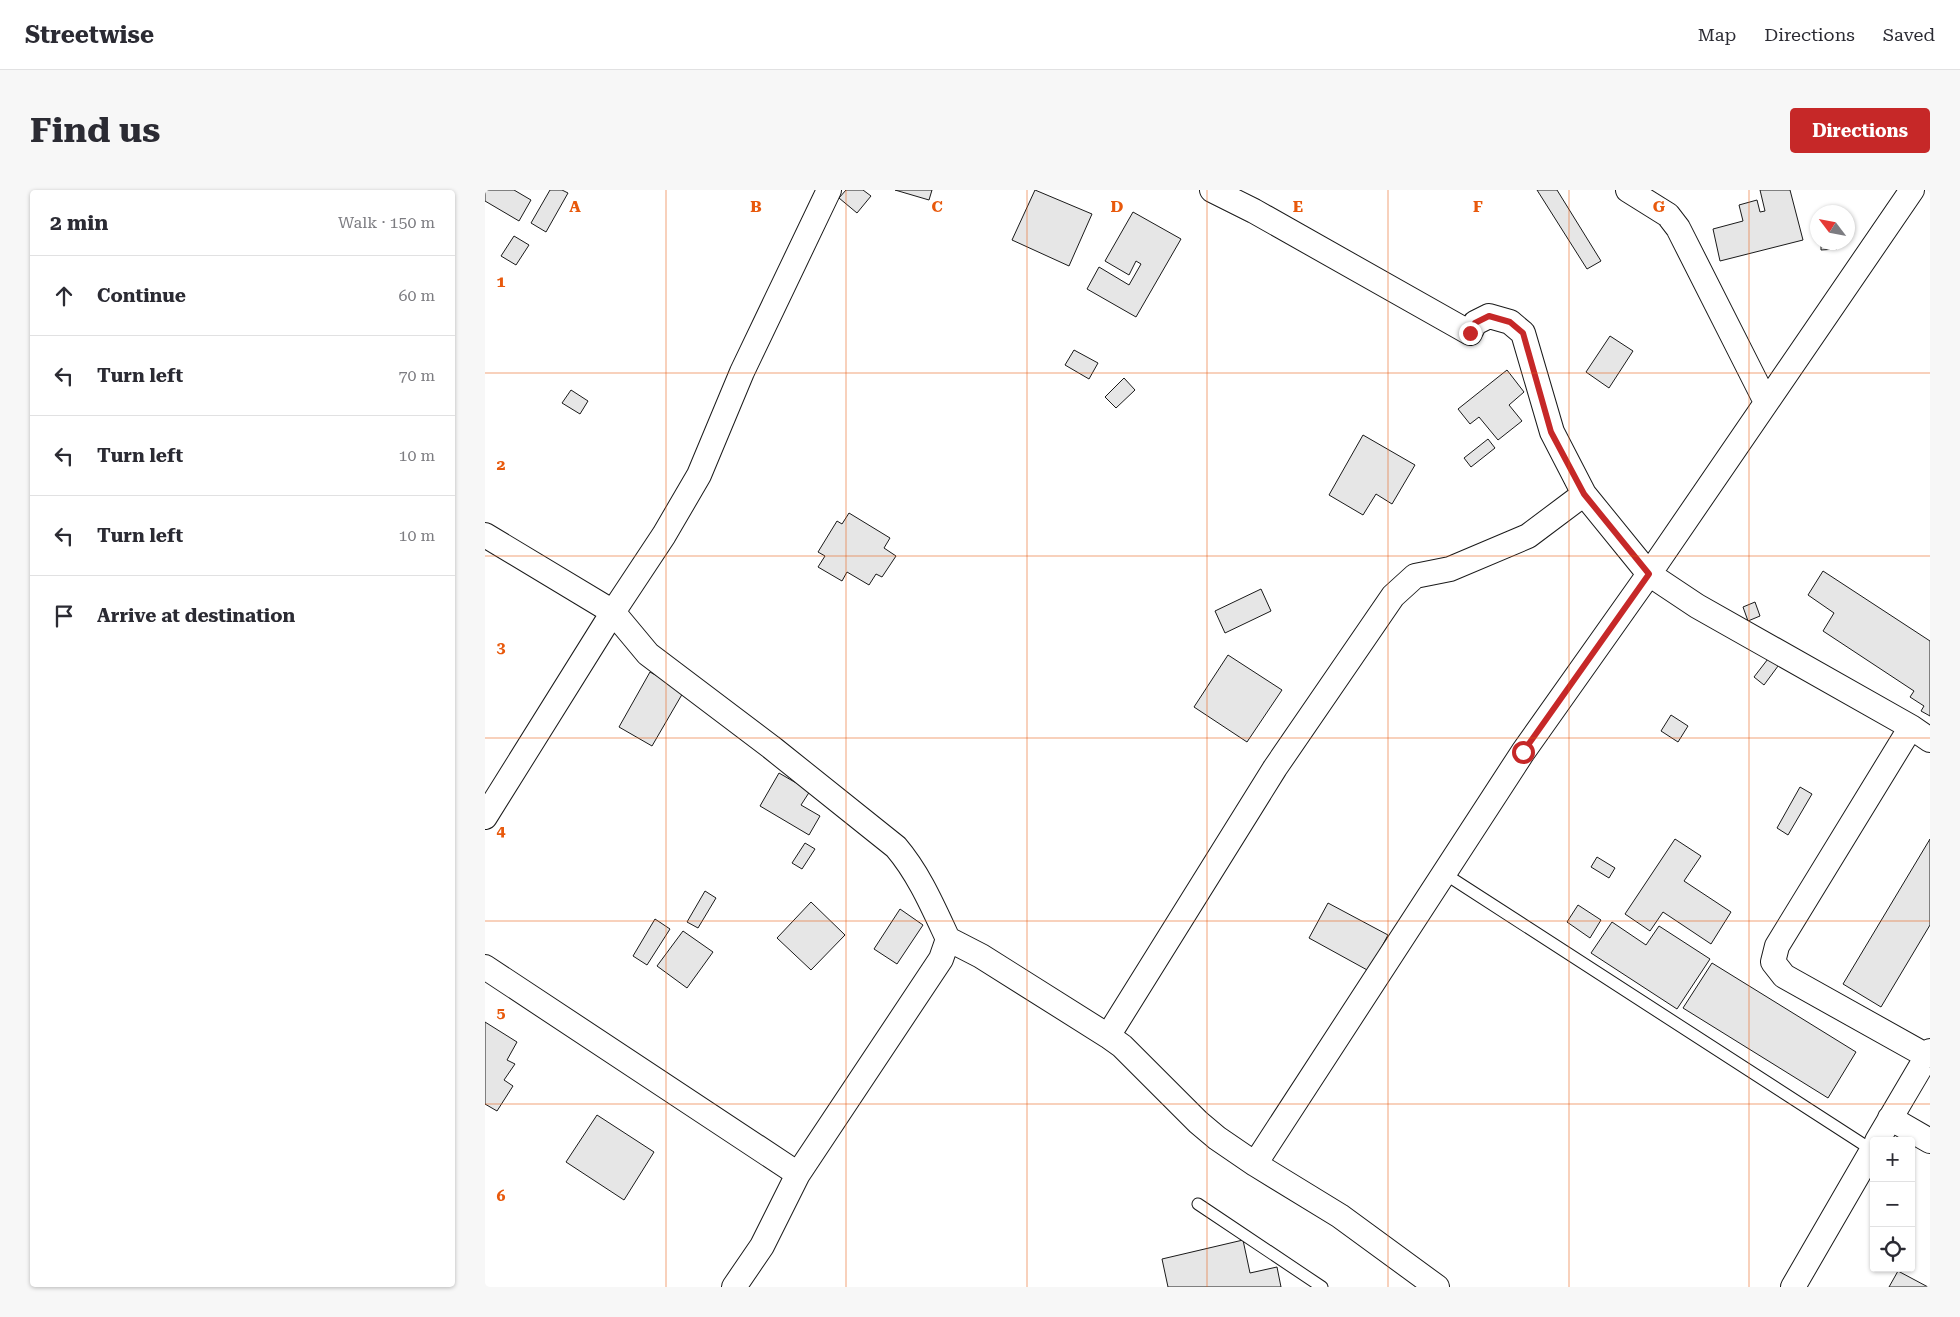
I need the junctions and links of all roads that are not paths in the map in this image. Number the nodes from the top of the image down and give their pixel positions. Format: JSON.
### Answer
{"nodes":[{"id":1,"x":829,"y":190,"type":"edge"},
{"id":2,"x":1212,"y":190,"type":"edge"},
{"id":3,"x":1628,"y":190,"type":"edge"},
{"id":4,"x":1913,"y":190,"type":"edge"},
{"id":5,"x":1766,"y":402,"type":"junction"},
{"id":6,"x":1584,"y":494,"type":"junction"},
{"id":7,"x":485,"y":535,"type":"edge"},
{"id":8,"x":1649,"y":574,"type":"junction"},
{"id":9,"x":613,"y":612,"type":"junction"},
{"id":10,"x":1921,"y":733,"type":"edge"},
{"id":11,"x":485,"y":817,"type":"edge"},
{"id":12,"x":1445,"y":874,"type":"junction"},
{"id":13,"x":948,"y":939,"type":"junction"},
{"id":14,"x":485,"y":967,"type":"edge"},
{"id":15,"x":1108,"y":1036,"type":"junction"},
{"id":16,"x":1929,"y":1053,"type":"edge"},
{"id":17,"x":1890,"y":1118,"type":"junction"},
{"id":18,"x":1880,"y":1137,"type":"edge"},
{"id":19,"x":1930,"y":1141,"type":"edge"},
{"id":20,"x":1870,"y":1143,"type":"edge"},
{"id":21,"x":1870,"y":1155,"type":"edge"},
{"id":22,"x":1255,"y":1164,"type":"junction"},
{"id":23,"x":798,"y":1174,"type":"junction"},
{"id":24,"x":1198,"y":1204,"type":"dead end"},
{"id":25,"x":734,"y":1287,"type":"edge"},
{"id":26,"x":1322,"y":1287,"type":"edge"},
{"id":27,"x":1437,"y":1287,"type":"edge"},
{"id":28,"x":1793,"y":1287,"type":"edge"}],
"edges":[{"from":1,"to":9,"type":"street"},
{"from":2,"to":6,"type":"street"},
{"from":3,"to":5,"type":"street"},
{"from":4,"to":5,"type":"street"},
{"from":5,"to":8,"type":"street"},
{"from":6,"to":8,"type":"street"},
{"from":6,"to":15,"type":"street"},
{"from":7,"to":9,"type":"street"},
{"from":8,"to":10,"type":"street"},
{"from":8,"to":12,"type":"street"},
{"from":9,"to":11,"type":"street"},
{"from":9,"to":13,"type":"street"},
{"from":10,"to":16,"type":"street"},
{"from":12,"to":20,"type":"lane"},
{"from":12,"to":22,"type":"street"},
{"from":13,"to":15,"type":"street"},
{"from":13,"to":23,"type":"street"},
{"from":14,"to":23,"type":"street"},
{"from":15,"to":22,"type":"street"},
{"from":16,"to":17,"type":"street"},
{"from":17,"to":18,"type":"street"},
{"from":17,"to":19,"type":"street"},
{"from":21,"to":28,"type":"street"},
{"from":22,"to":27,"type":"street"},
{"from":23,"to":25,"type":"street"},
{"from":24,"to":26,"type":"lane"}]}
